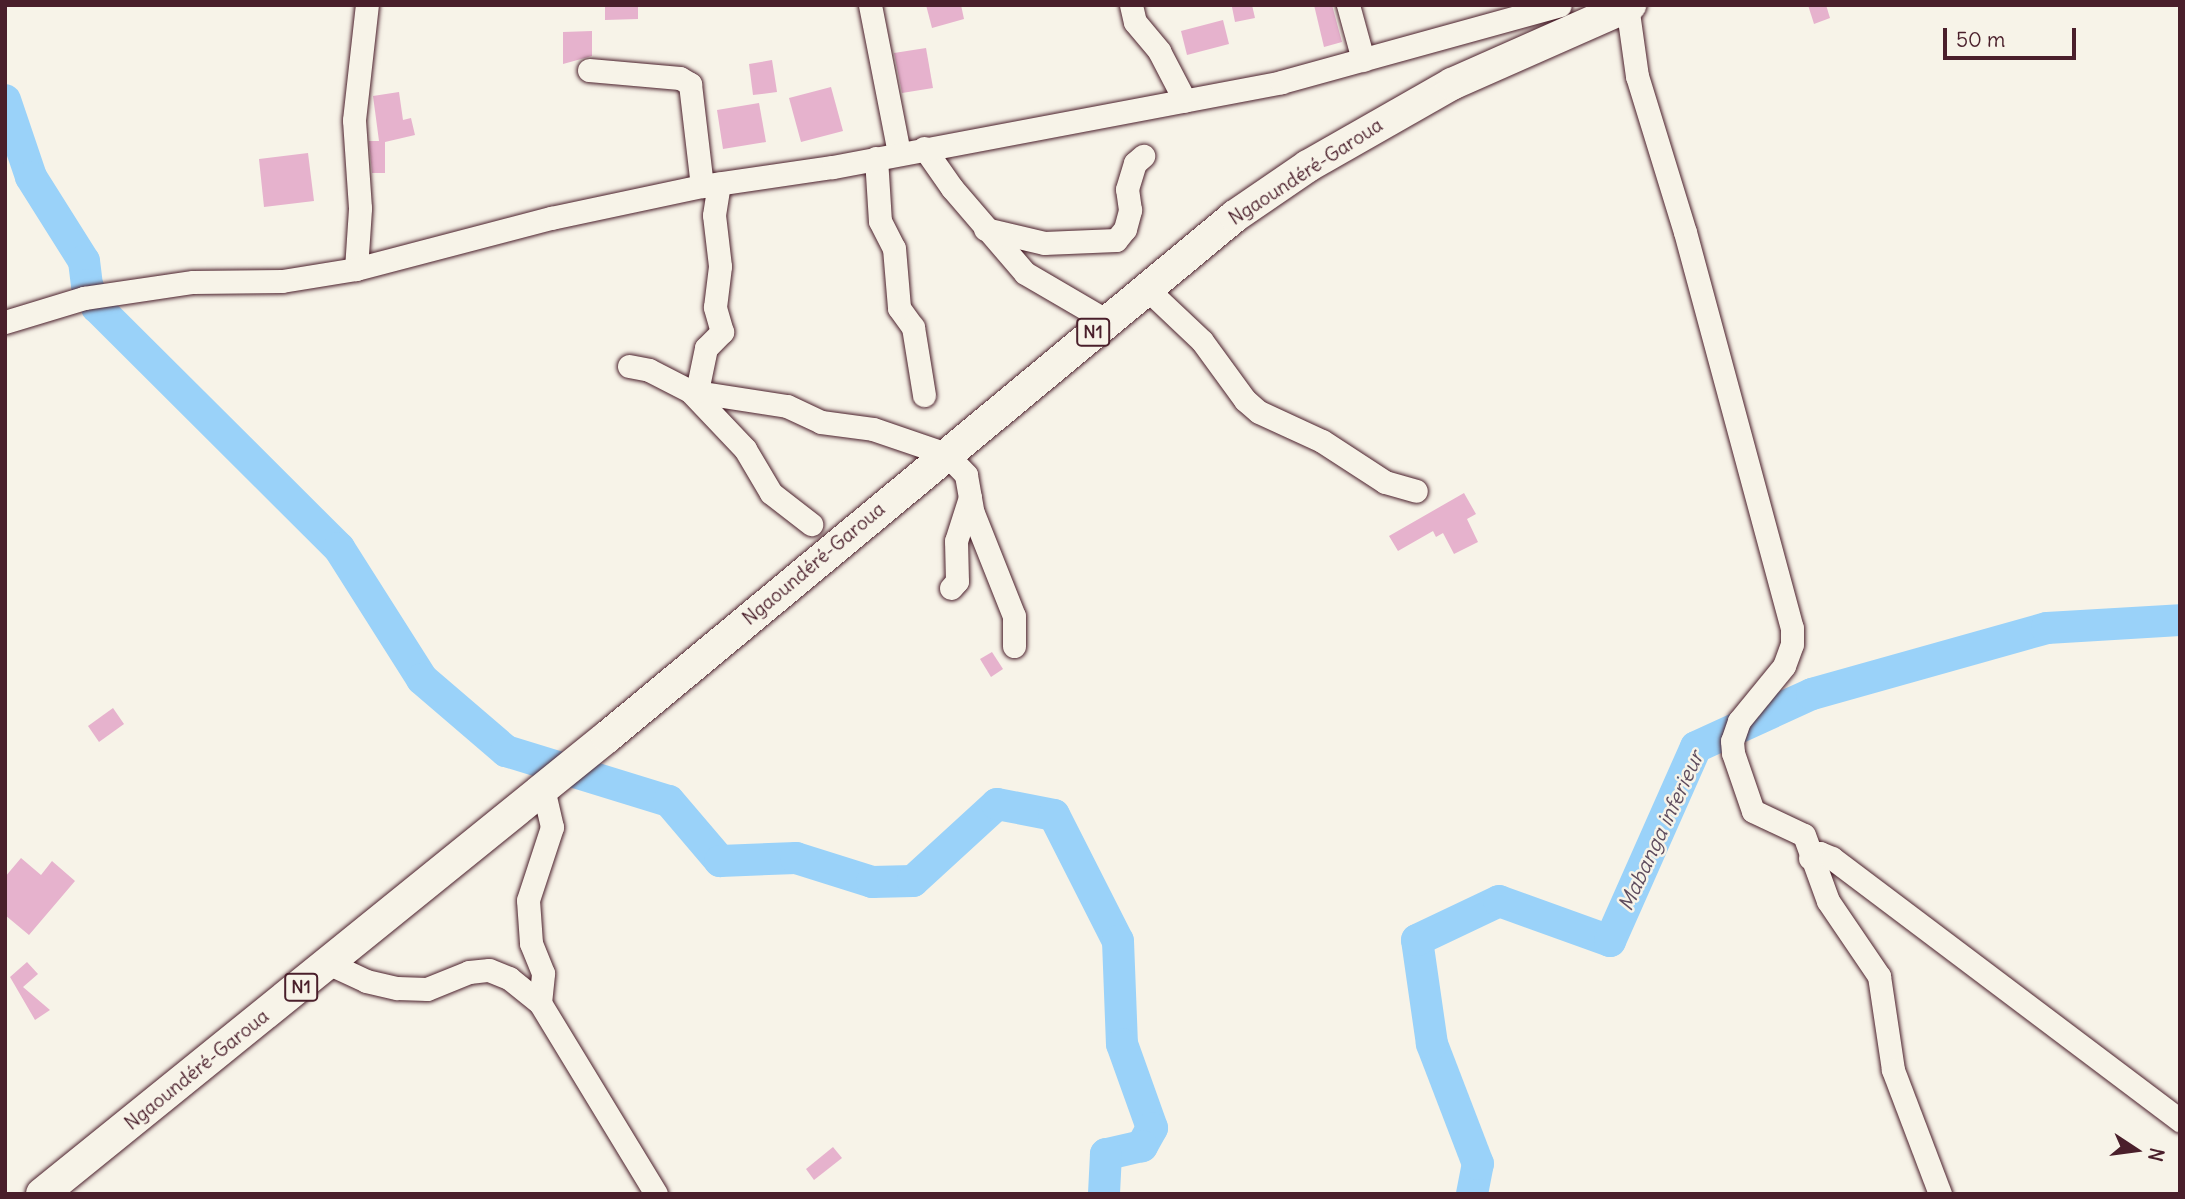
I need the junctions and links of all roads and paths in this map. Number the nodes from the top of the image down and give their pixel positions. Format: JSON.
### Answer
{"nodes":[{"id":1,"x":367,"y":5,"type":"edge"},
{"id":2,"x":870,"y":5,"type":"edge"},
{"id":3,"x":1131,"y":5,"type":"edge"},
{"id":4,"x":1348,"y":5,"type":"edge"},
{"id":5,"x":1560,"y":5,"type":"edge"},
{"id":6,"x":1628,"y":5,"type":"edge"},
{"id":7,"x":1363,"y":60,"type":"junction"},
{"id":8,"x":589,"y":70,"type":"dead end"},
{"id":9,"x":1185,"y":101,"type":"junction"},
{"id":10,"x":924,"y":148,"type":"junction"},
{"id":11,"x":899,"y":153,"type":"junction"},
{"id":12,"x":1143,"y":156,"type":"dead end"},
{"id":13,"x":876,"y":158,"type":"junction"},
{"id":14,"x":711,"y":185,"type":"junction"},
{"id":15,"x":985,"y":229,"type":"junction"},
{"id":16,"x":356,"y":269,"type":"junction"},
{"id":17,"x":1146,"y":288,"type":"junction"},
{"id":18,"x":1107,"y":321,"type":"junction"},
{"id":19,"x":5,"y":322,"type":"edge"},
{"id":20,"x":629,"y":366,"type":"dead end"},
{"id":21,"x":694,"y":391,"type":"junction"},
{"id":22,"x":924,"y":395,"type":"dead end"},
{"id":23,"x":946,"y":454,"type":"junction"},
{"id":24,"x":1416,"y":491,"type":"dead end"},
{"id":25,"x":970,"y":497,"type":"junction"},
{"id":26,"x":811,"y":524,"type":"dead end"},
{"id":27,"x":951,"y":588,"type":"dead end"},
{"id":28,"x":1014,"y":646,"type":"dead end"},
{"id":29,"x":550,"y":782,"type":"junction"},
{"id":30,"x":1810,"y":858,"type":"junction"},
{"id":31,"x":330,"y":964,"type":"junction"},
{"id":32,"x":540,"y":1003,"type":"junction"},
{"id":33,"x":2180,"y":1120,"type":"edge"},
{"id":34,"x":43,"y":1194,"type":"edge"},
{"id":35,"x":656,"y":1194,"type":"edge"},
{"id":36,"x":1940,"y":1194,"type":"edge"}],
"edges":[{"from":1,"to":16,"type":"street"},
{"from":2,"to":11,"type":"street"},
{"from":3,"to":9,"type":"street"},
{"from":4,"to":7,"type":"street"},
{"from":5,"to":7,"type":"street"},
{"from":6,"to":17,"type":"highway","name":"Ngaoundéré-Garoua","number":"N1"},
{"from":6,"to":30,"type":"street"},
{"from":7,"to":9,"type":"street"},
{"from":8,"to":14,"type":"street"},
{"from":9,"to":10,"type":"street"},
{"from":10,"to":11,"type":"street"},
{"from":10,"to":15,"type":"street"},
{"from":11,"to":13,"type":"street"},
{"from":12,"to":15,"type":"street"},
{"from":13,"to":14,"type":"street"},
{"from":13,"to":22,"type":"street"},
{"from":14,"to":16,"type":"street"},
{"from":14,"to":21,"type":"street"},
{"from":15,"to":18,"type":"street"},
{"from":16,"to":19,"type":"street"},
{"from":17,"to":18,"type":"highway","name":"Ngaoundéré-Garoua","number":"N1"},
{"from":17,"to":24,"type":"street"},
{"from":18,"to":23,"type":"highway","name":"Ngaoundéré-Garoua","number":"N1"},
{"from":20,"to":21,"type":"street"},
{"from":21,"to":23,"type":"street"},
{"from":21,"to":26,"type":"street"},
{"from":23,"to":25,"type":"street"},
{"from":23,"to":29,"type":"highway","name":"Ngaoundéré-Garoua","number":"N1"},
{"from":25,"to":27,"type":"street"},
{"from":25,"to":28,"type":"street"},
{"from":29,"to":31,"type":"highway","name":"Ngaoundéré-Garoua","number":"N1"},
{"from":29,"to":32,"type":"street"},
{"from":30,"to":33,"type":"street"},
{"from":30,"to":36,"type":"street"},
{"from":31,"to":32,"type":"street"},
{"from":31,"to":34,"type":"highway","name":"Ngaoundéré-Garoua","number":"N1"},
{"from":32,"to":35,"type":"street"}]}
